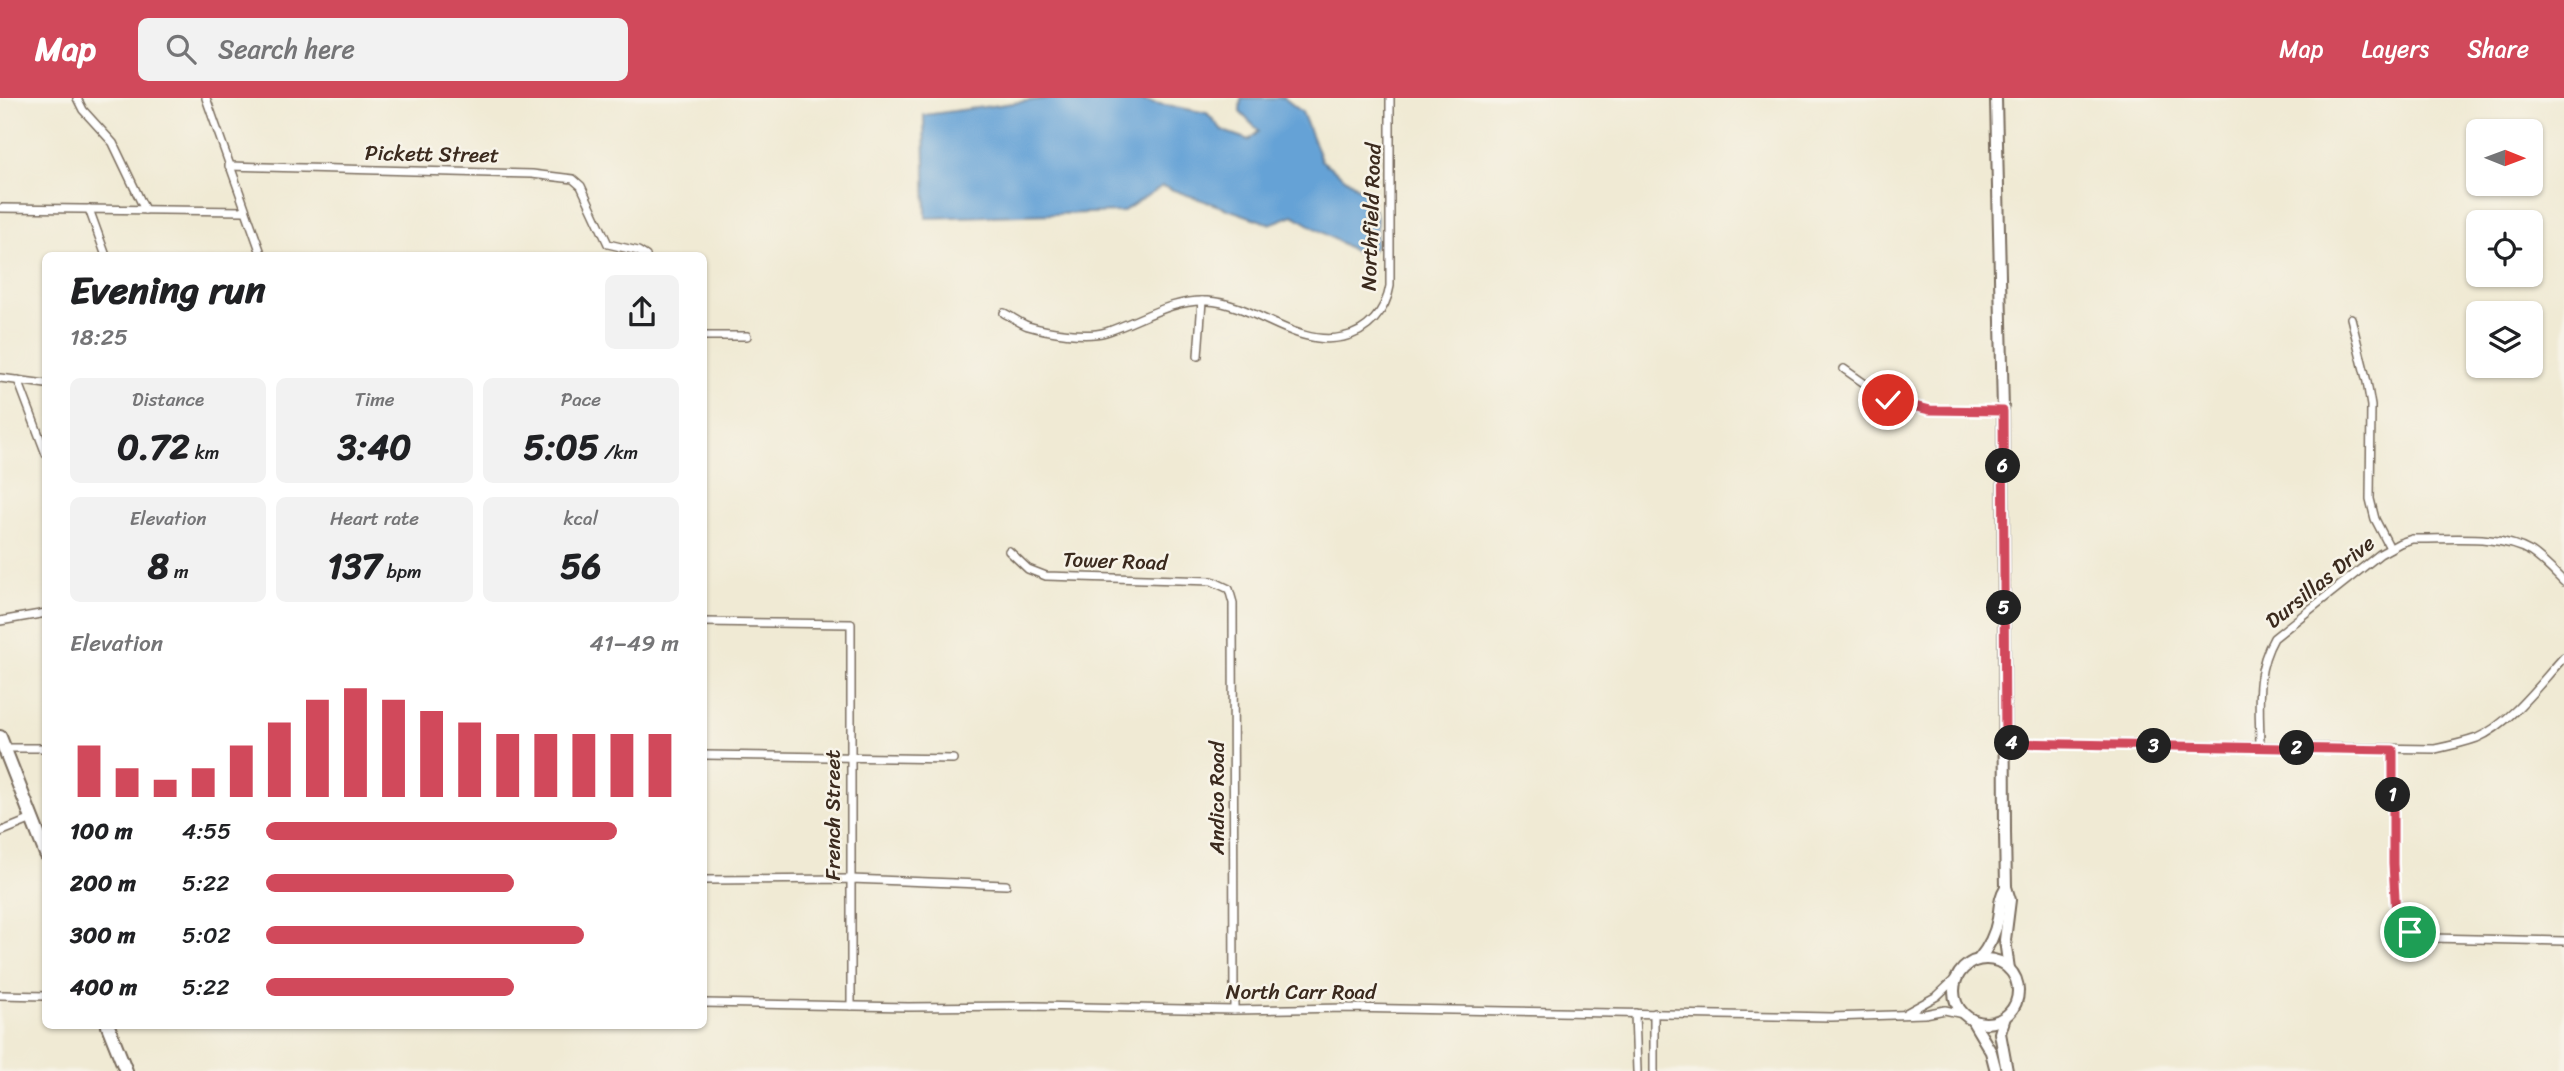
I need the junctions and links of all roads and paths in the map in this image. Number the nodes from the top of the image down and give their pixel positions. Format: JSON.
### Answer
{"nodes":[{"id":1,"x":77,"y":98,"type":"edge"},
{"id":2,"x":206,"y":98,"type":"edge"},
{"id":3,"x":1390,"y":98,"type":"edge"},
{"id":4,"x":1996,"y":98,"type":"edge"},
{"id":5,"x":229,"y":166,"type":"junction"},
{"id":6,"x":0,"y":208,"type":"edge"},
{"id":7,"x":89,"y":209,"type":"junction"},
{"id":8,"x":145,"y":210,"type":"junction"},
{"id":9,"x":244,"y":211,"type":"junction"},
{"id":10,"x":105,"y":252,"type":"edge"},
{"id":11,"x":260,"y":252,"type":"edge"},
{"id":12,"x":641,"y":252,"type":"edge"},
{"id":13,"x":1202,"y":301,"type":"junction"},
{"id":14,"x":1004,"y":313,"type":"dead end"},
{"id":15,"x":2351,"y":318,"type":"dead end"},
{"id":16,"x":707,"y":336,"type":"edge"},
{"id":17,"x":747,"y":336,"type":"dead end"},
{"id":18,"x":1198,"y":356,"type":"dead end"},
{"id":19,"x":1844,"y":369,"type":"dead end"},
{"id":20,"x":0,"y":378,"type":"edge"},
{"id":21,"x":18,"y":380,"type":"junction"},
{"id":22,"x":42,"y":383,"type":"edge"},
{"id":23,"x":2003,"y":411,"type":"junction"},
{"id":24,"x":42,"y":443,"type":"edge"},
{"id":25,"x":2390,"y":548,"type":"junction"},
{"id":26,"x":1009,"y":551,"type":"dead end"},
{"id":27,"x":2564,"y":582,"type":"edge"},
{"id":28,"x":1227,"y":587,"type":"joint"},
{"id":29,"x":42,"y":614,"type":"edge"},
{"id":30,"x":0,"y":621,"type":"edge"},
{"id":31,"x":707,"y":622,"type":"edge"},
{"id":32,"x":2564,"y":657,"type":"edge"},
{"id":33,"x":2,"y":743,"type":"edge"},
{"id":34,"x":2005,"y":743,"type":"junction"},
{"id":35,"x":2260,"y":747,"type":"junction"},
{"id":36,"x":42,"y":748,"type":"edge"},
{"id":37,"x":2393,"y":750,"type":"junction"},
{"id":38,"x":707,"y":755,"type":"edge"},
{"id":39,"x":850,"y":756,"type":"junction"},
{"id":40,"x":953,"y":760,"type":"dead end"},
{"id":41,"x":32,"y":819,"type":"junction"},
{"id":42,"x":0,"y":832,"type":"edge"},
{"id":43,"x":42,"y":844,"type":"edge"},
{"id":44,"x":851,"y":879,"type":"junction"},
{"id":45,"x":707,"y":880,"type":"edge"},
{"id":46,"x":1006,"y":885,"type":"dead end"},
{"id":47,"x":2006,"y":887,"type":"junction"},
{"id":48,"x":2564,"y":941,"type":"edge"},
{"id":49,"x":1979,"y":960,"type":"junction"},
{"id":50,"x":2009,"y":970,"type":"junction"},
{"id":51,"x":1957,"y":977,"type":"junction"},
{"id":52,"x":0,"y":995,"type":"edge"},
{"id":53,"x":42,"y":996,"type":"edge"},
{"id":54,"x":707,"y":1003,"type":"edge"},
{"id":55,"x":851,"y":1006,"type":"junction"},
{"id":56,"x":1234,"y":1010,"type":"junction"},
{"id":57,"x":1635,"y":1013,"type":"junction"},
{"id":58,"x":1654,"y":1013,"type":"junction"},
{"id":59,"x":1899,"y":1016,"type":"junction"},
{"id":60,"x":1968,"y":1017,"type":"junction"},
{"id":61,"x":2005,"y":1017,"type":"junction"},
{"id":62,"x":109,"y":1029,"type":"edge"},
{"id":63,"x":126,"y":1071,"type":"edge"},
{"id":64,"x":1637,"y":1071,"type":"edge"},
{"id":65,"x":1654,"y":1071,"type":"edge"},
{"id":66,"x":1996,"y":1071,"type":"edge"},
{"id":67,"x":2007,"y":1071,"type":"edge"}],
"edges":[{"from":1,"to":8,"type":"street"},
{"from":2,"to":5,"type":"street"},
{"from":3,"to":13,"type":"street","name":"Northfield Road"},
{"from":4,"to":23,"type":"street"},
{"from":5,"to":9,"type":"street"},
{"from":5,"to":12,"type":"street","name":"Pickett Street"},
{"from":6,"to":7,"type":"street"},
{"from":7,"to":8,"type":"street"},
{"from":7,"to":10,"type":"street"},
{"from":8,"to":9,"type":"street"},
{"from":9,"to":11,"type":"street"},
{"from":13,"to":14,"type":"street","name":"Northfield Road"},
{"from":13,"to":18,"type":"street"},
{"from":15,"to":25,"type":"street"},
{"from":16,"to":17,"type":"street"},
{"from":19,"to":23,"type":"street"},
{"from":20,"to":21,"type":"street"},
{"from":21,"to":22,"type":"street"},
{"from":21,"to":24,"type":"street"},
{"from":23,"to":34,"type":"street"},
{"from":25,"to":27,"type":"street","name":"Dursillas Drive"},
{"from":25,"to":35,"type":"street","name":"Dursillas Drive"},
{"from":26,"to":28,"type":"street","name":"Tower Road"},
{"from":28,"to":56,"type":"street","name":"Andico Road"},
{"from":29,"to":30,"type":"street"},
{"from":31,"to":39,"type":"street","name":"French Street"},
{"from":32,"to":37,"type":"street"},
{"from":33,"to":36,"type":"street"},
{"from":33,"to":41,"type":"main road"},
{"from":34,"to":35,"type":"street"},
{"from":34,"to":47,"type":"street"},
{"from":35,"to":37,"type":"street"},
{"from":37,"to":48,"type":"street"},
{"from":38,"to":39,"type":"street"},
{"from":39,"to":40,"type":"street"},
{"from":39,"to":44,"type":"street","name":"French Street"},
{"from":41,"to":42,"type":"street"},
{"from":41,"to":43,"type":"main road"},
{"from":44,"to":45,"type":"street"},
{"from":44,"to":46,"type":"street"},
{"from":44,"to":55,"type":"street","name":"French Street"},
{"from":47,"to":49,"type":"street"},
{"from":47,"to":50,"type":"street"},
{"from":49,"to":50,"type":"street"},
{"from":49,"to":51,"type":"street"},
{"from":50,"to":61,"type":"street"},
{"from":51,"to":59,"type":"street","name":"North Carr Road"},
{"from":51,"to":60,"type":"street"},
{"from":52,"to":53,"type":"street"},
{"from":54,"to":55,"type":"street","name":"North Carr Road"},
{"from":55,"to":56,"type":"street","name":"North Carr Road"},
{"from":56,"to":57,"type":"street","name":"North Carr Road"},
{"from":57,"to":58,"type":"street","name":"North Carr Road"},
{"from":57,"to":64,"type":"street"},
{"from":58,"to":59,"type":"street","name":"North Carr Road"},
{"from":58,"to":65,"type":"street"},
{"from":59,"to":60,"type":"street","name":"North Carr Road"},
{"from":60,"to":61,"type":"street"},
{"from":60,"to":66,"type":"street"},
{"from":61,"to":67,"type":"street"},
{"from":62,"to":63,"type":"main road"}]}
